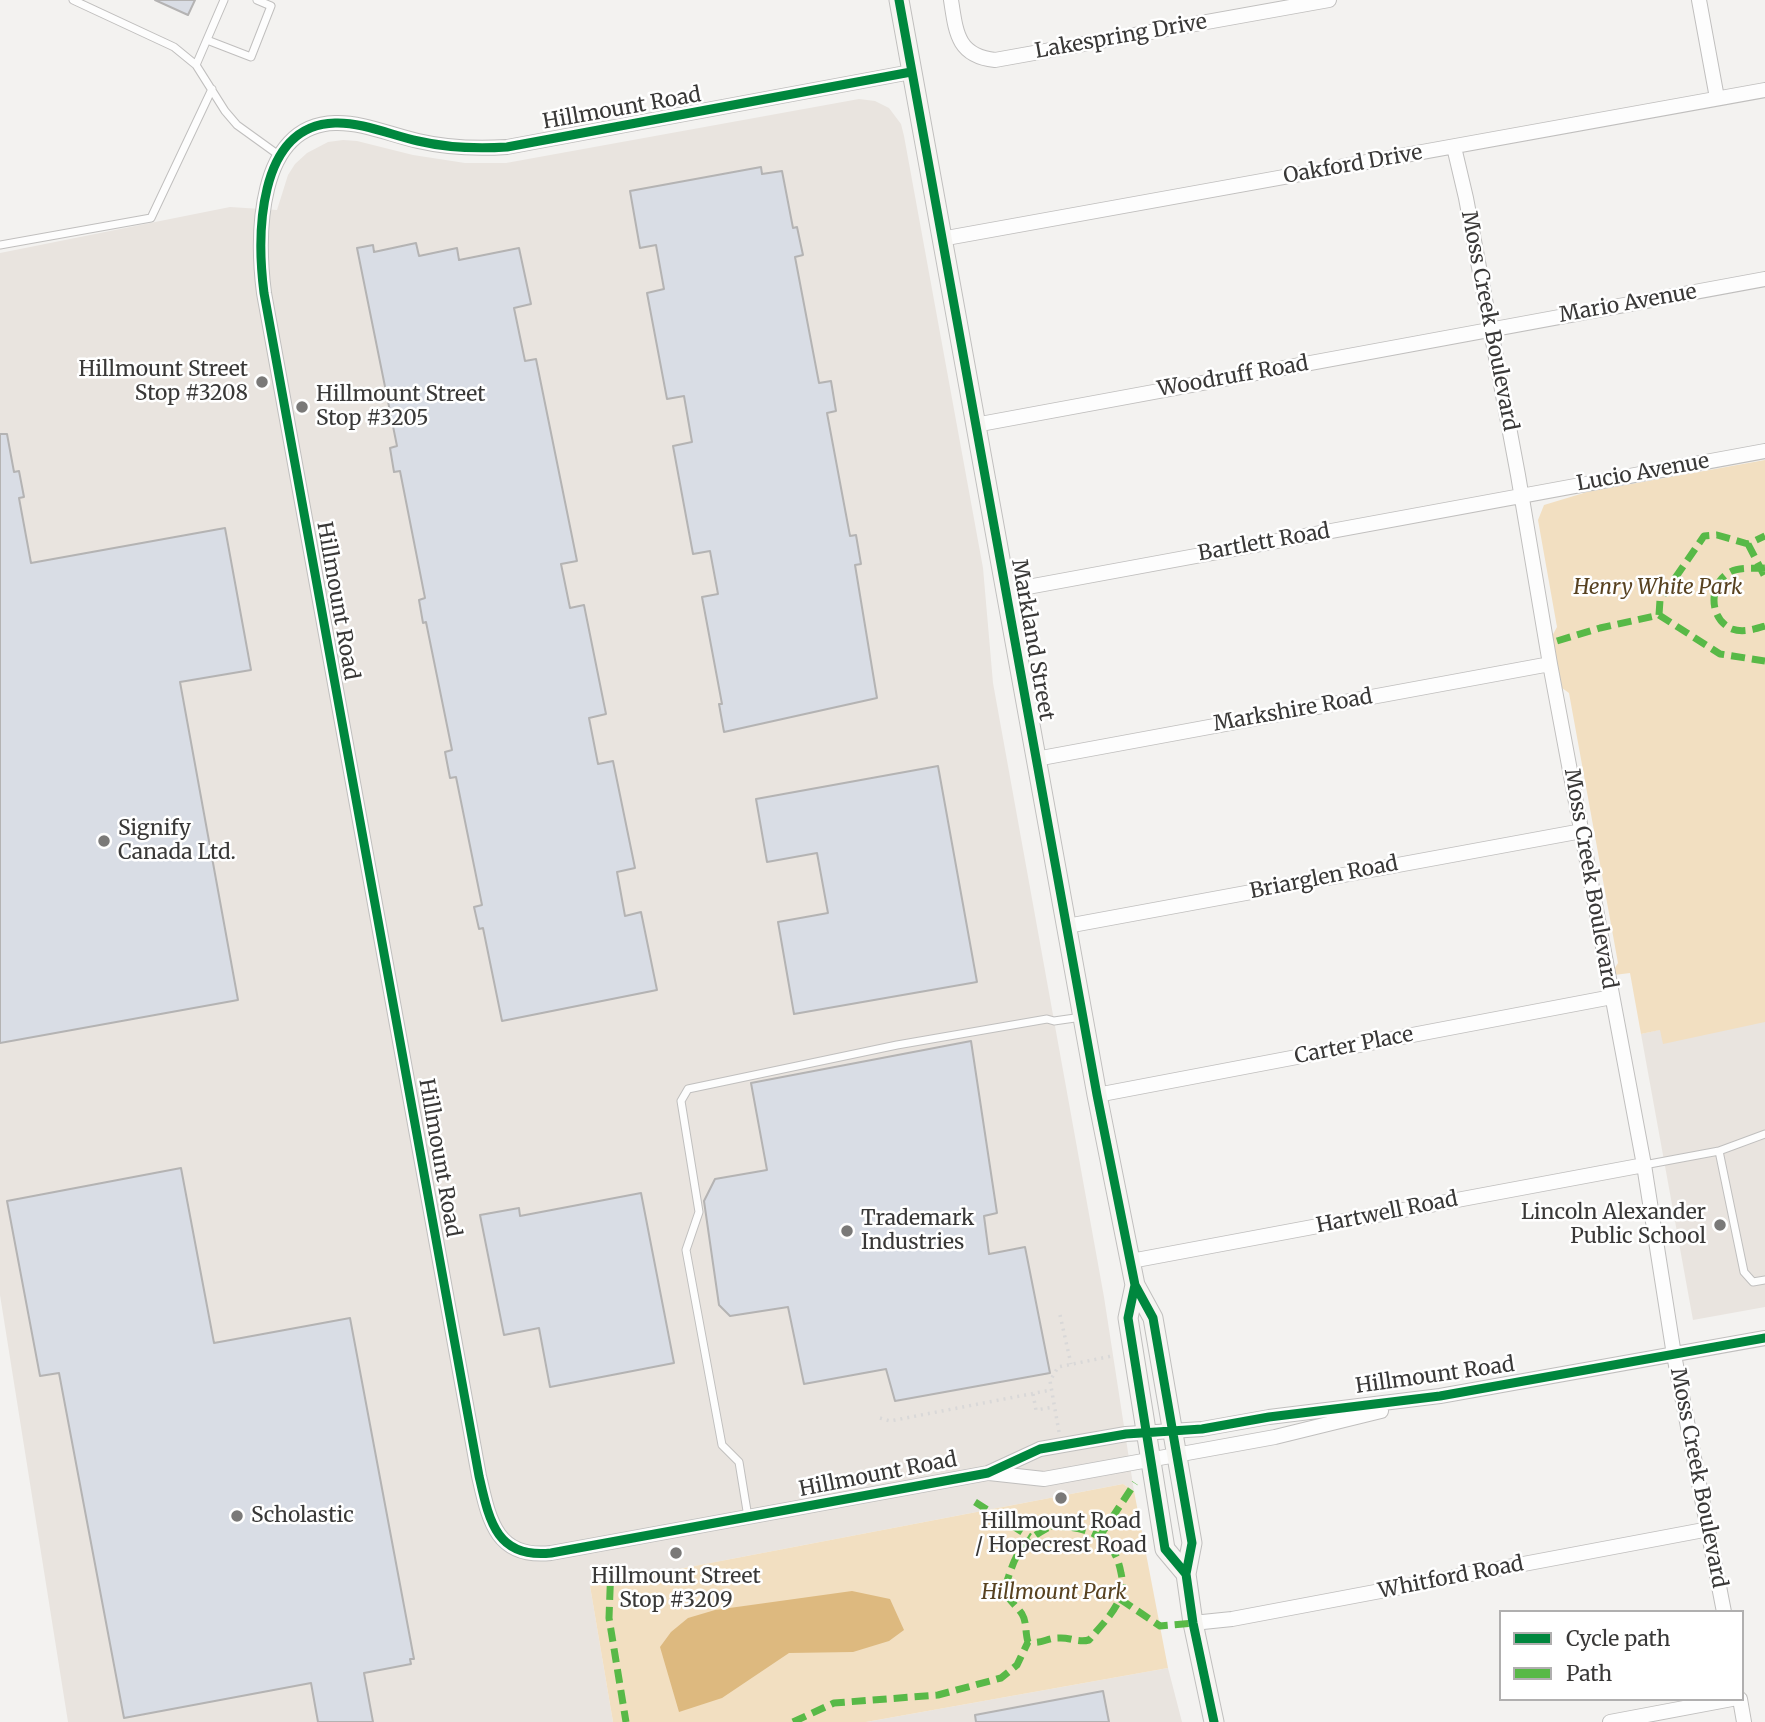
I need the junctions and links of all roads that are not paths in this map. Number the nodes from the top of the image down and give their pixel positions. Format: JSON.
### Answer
{"nodes":[{"id":1,"x":73,"y":0,"type":"edge"},
{"id":2,"x":224,"y":0,"type":"edge"},
{"id":3,"x":257,"y":0,"type":"edge"},
{"id":4,"x":899,"y":0,"type":"edge"},
{"id":5,"x":951,"y":0,"type":"edge"},
{"id":6,"x":1329,"y":0,"type":"edge"},
{"id":7,"x":1699,"y":0,"type":"edge"},
{"id":8,"x":207,"y":40,"type":"junction"},
{"id":9,"x":196,"y":65,"type":"junction"},
{"id":10,"x":911,"y":72,"type":"junction"},
{"id":11,"x":212,"y":89,"type":"junction"},
{"id":12,"x":1765,"y":90,"type":"edge"},
{"id":13,"x":1717,"y":98,"type":"junction"},
{"id":14,"x":1454,"y":147,"type":"junction"},
{"id":15,"x":280,"y":156,"type":"junction"},
{"id":16,"x":941,"y":239,"type":"junction"},
{"id":17,"x":0,"y":245,"type":"edge"},
{"id":18,"x":1765,"y":279,"type":"edge"},
{"id":19,"x":1491,"y":329,"type":"junction"},
{"id":20,"x":975,"y":425,"type":"junction"},
{"id":21,"x":1765,"y":452,"type":"edge"},
{"id":22,"x":1522,"y":496,"type":"junction"},
{"id":23,"x":1006,"y":591,"type":"junction"},
{"id":24,"x":1550,"y":664,"type":"junction"},
{"id":25,"x":1036,"y":759,"type":"junction"},
{"id":26,"x":1582,"y":831,"type":"junction"},
{"id":27,"x":1067,"y":926,"type":"junction"},
{"id":28,"x":1612,"y":997,"type":"junction"},
{"id":29,"x":1083,"y":1017,"type":"junction"},
{"id":30,"x":1097,"y":1094,"type":"junction"},
{"id":31,"x":1765,"y":1134,"type":"edge"},
{"id":32,"x":1718,"y":1151,"type":"junction"},
{"id":33,"x":1644,"y":1165,"type":"junction"},
{"id":34,"x":1131,"y":1261,"type":"junction"},
{"id":35,"x":1765,"y":1280,"type":"edge"},
{"id":36,"x":1135,"y":1285,"type":"junction"},
{"id":37,"x":1765,"y":1338,"type":"edge"},
{"id":38,"x":1674,"y":1355,"type":"junction"},
{"id":39,"x":1440,"y":1396,"type":"junction"},
{"id":40,"x":1173,"y":1431,"type":"junction"},
{"id":41,"x":1146,"y":1432,"type":"junction"},
{"id":42,"x":1177,"y":1456,"type":"junction"},
{"id":43,"x":1150,"y":1461,"type":"junction"},
{"id":44,"x":988,"y":1473,"type":"junction"},
{"id":45,"x":748,"y":1517,"type":"junction"},
{"id":46,"x":1709,"y":1529,"type":"junction"},
{"id":47,"x":1186,"y":1574,"type":"junction"},
{"id":48,"x":1724,"y":1610,"type":"edge"},
{"id":49,"x":1193,"y":1623,"type":"junction"},
{"id":50,"x":1721,"y":1701,"type":"edge"},
{"id":51,"x":1740,"y":1701,"type":"edge"},
{"id":52,"x":1214,"y":1722,"type":"edge"},
{"id":53,"x":1610,"y":1722,"type":"edge"},
{"id":54,"x":1744,"y":1722,"type":"edge"}],
"edges":[{"from":1,"to":9,"type":"lane"},
{"from":2,"to":8,"type":"lane"},
{"from":3,"to":8,"type":"lane"},
{"from":4,"to":10,"type":"street","name":"Markland Street"},
{"from":5,"to":6,"type":"street","name":"Lakespring Drive"},
{"from":7,"to":13,"type":"street"},
{"from":8,"to":9,"type":"lane"},
{"from":9,"to":11,"type":"lane"},
{"from":10,"to":15,"type":"street","name":"Hillmount Road"},
{"from":10,"to":16,"type":"street","name":"Markland Street"},
{"from":11,"to":15,"type":"lane"},
{"from":11,"to":17,"type":"lane"},
{"from":12,"to":13,"type":"street","name":"Oakford Drive"},
{"from":13,"to":14,"type":"street","name":"Oakford Drive"},
{"from":14,"to":16,"type":"street","name":"Oakford Drive"},
{"from":14,"to":19,"type":"street","name":"Moss Creek Boulevard"},
{"from":15,"to":45,"type":"street","name":"Hillmount Road"},
{"from":16,"to":20,"type":"street","name":"Markland Street"},
{"from":18,"to":19,"type":"street","name":"Mario Avenue"},
{"from":19,"to":20,"type":"street","name":"Woodruff Road"},
{"from":19,"to":22,"type":"street","name":"Moss Creek Boulevard"},
{"from":20,"to":23,"type":"street","name":"Markland Street"},
{"from":21,"to":22,"type":"street","name":"Lucio Avenue"},
{"from":22,"to":23,"type":"street","name":"Bartlett Road"},
{"from":22,"to":24,"type":"street","name":"Moss Creek Boulevard"},
{"from":23,"to":25,"type":"street","name":"Markland Street"},
{"from":24,"to":25,"type":"street","name":"Markshire Road"},
{"from":24,"to":26,"type":"street","name":"Moss Creek Boulevard"},
{"from":25,"to":27,"type":"street","name":"Markland Street"},
{"from":26,"to":27,"type":"street","name":"Briarglen Road"},
{"from":26,"to":28,"type":"street","name":"Moss Creek Boulevard"},
{"from":27,"to":29,"type":"street","name":"Markland Street"},
{"from":28,"to":30,"type":"street","name":"Carter Place"},
{"from":28,"to":33,"type":"street","name":"Moss Creek Boulevard"},
{"from":29,"to":30,"type":"street","name":"Markland Street"},
{"from":29,"to":45,"type":"lane"},
{"from":30,"to":34,"type":"street","name":"Markland Street"},
{"from":31,"to":32,"type":"lane"},
{"from":32,"to":33,"type":"lane"},
{"from":32,"to":35,"type":"lane"},
{"from":33,"to":34,"type":"street","name":"Hartwell Road"},
{"from":33,"to":38,"type":"street","name":"Moss Creek Boulevard"},
{"from":34,"to":36,"type":"street","name":"Markland Street"},
{"from":36,"to":40,"type":"street","name":"Markland Street"},
{"from":36,"to":41,"type":"street","name":"Markland Street"},
{"from":37,"to":38,"type":"street","name":"Hillmount Road"},
{"from":38,"to":39,"type":"street","name":"Hillmount Road"},
{"from":38,"to":46,"type":"street","name":"Moss Creek Boulevard"},
{"from":39,"to":40,"type":"street","name":"Hillmount Road"},
{"from":39,"to":42,"type":"street","name":"Hillmount Road"},
{"from":40,"to":41,"type":"street","name":"Hillmount Road"},
{"from":40,"to":42,"type":"street","name":"Markland Street"},
{"from":41,"to":43,"type":"street","name":"Markland Street"},
{"from":41,"to":44,"type":"street","name":"Hillmount Road"},
{"from":42,"to":43,"type":"street","name":"Hillmount Road"},
{"from":42,"to":47,"type":"street","name":"Markland Street"},
{"from":43,"to":44,"type":"street","name":"Hillmount Road"},
{"from":43,"to":47,"type":"street","name":"Markland Street"},
{"from":44,"to":45,"type":"street","name":"Hillmount Road"},
{"from":46,"to":48,"type":"street","name":"Moss Creek Boulevard"},
{"from":46,"to":49,"type":"street","name":"Whitford Road"},
{"from":47,"to":49,"type":"street","name":"Markland Street"},
{"from":49,"to":52,"type":"street","name":"Markland Street"},
{"from":50,"to":53,"type":"street"},
{"from":51,"to":54,"type":"street"}]}
